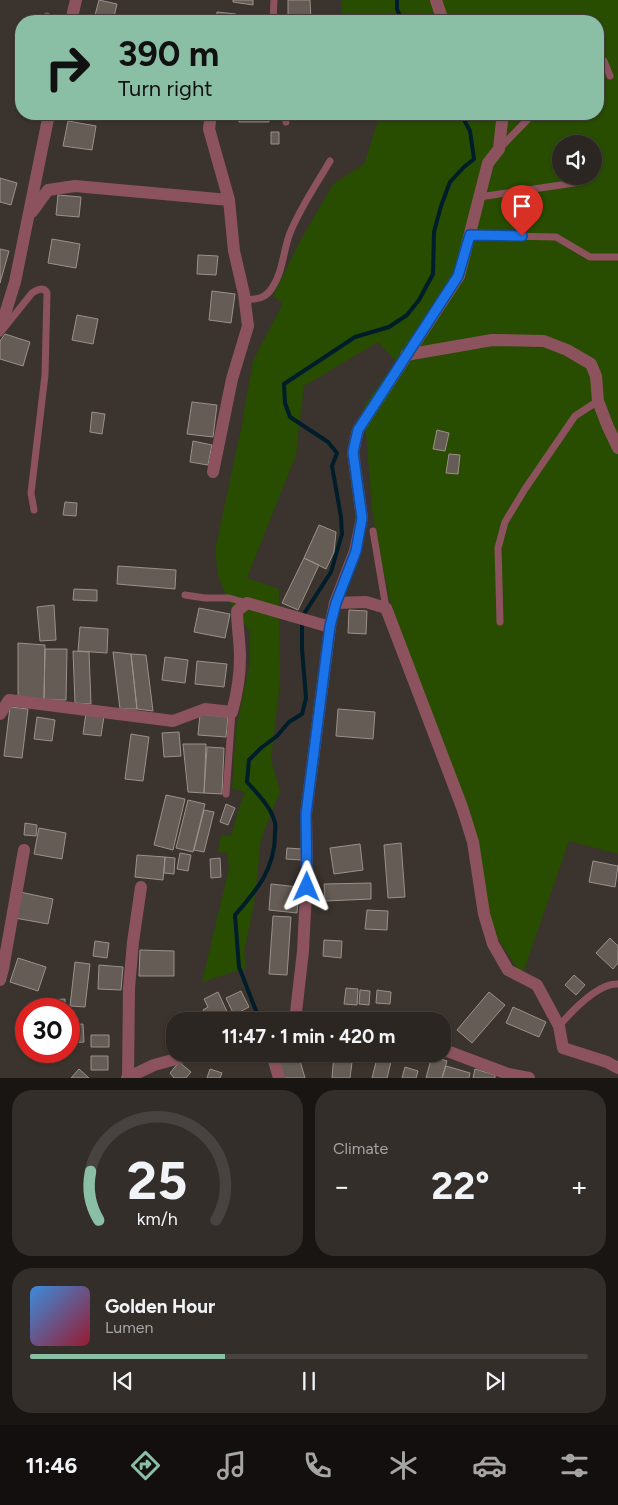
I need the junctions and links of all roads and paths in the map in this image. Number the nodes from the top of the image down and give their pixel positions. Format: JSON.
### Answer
{"nodes":[{"id":1,"x":76,"y":0,"type":"edge"},
{"id":2,"x":274,"y":0,"type":"edge"},
{"id":3,"x":436,"y":0,"type":"edge"},
{"id":4,"x":72,"y":15,"type":"edge"},
{"id":5,"x":273,"y":15,"type":"edge"},
{"id":6,"x":441,"y":15,"type":"edge"},
{"id":7,"x":604,"y":61,"type":"edge"},
{"id":8,"x":610,"y":76,"type":"dead end"},
{"id":9,"x":48,"y":120,"type":"edge"},
{"id":10,"x":210,"y":120,"type":"edge"},
{"id":11,"x":502,"y":120,"type":"edge"},
{"id":12,"x":527,"y":120,"type":"edge"},
{"id":13,"x":499,"y":149,"type":"junction"},
{"id":14,"x":330,"y":161,"type":"dead end"},
{"id":15,"x":561,"y":185,"type":"edge"},
{"id":16,"x":479,"y":197,"type":"junction"},
{"id":17,"x":229,"y":200,"type":"junction"},
{"id":18,"x":29,"y":216,"type":"junction"},
{"id":19,"x":470,"y":235,"type":"junction"},
{"id":20,"x":618,"y":257,"type":"edge"},
{"id":21,"x":245,"y":300,"type":"junction"},
{"id":22,"x":0,"y":324,"type":"edge"},
{"id":23,"x":0,"y":333,"type":"edge"},
{"id":24,"x":406,"y":355,"type":"junction"},
{"id":25,"x":598,"y":401,"type":"junction"},
{"id":26,"x":618,"y":448,"type":"edge"},
{"id":27,"x":213,"y":472,"type":"dead end"},
{"id":28,"x":34,"y":510,"type":"dead end"},
{"id":29,"x":373,"y":531,"type":"dead end"},
{"id":30,"x":185,"y":595,"type":"dead end"},
{"id":31,"x":247,"y":603,"type":"junction"},
{"id":32,"x":336,"y":603,"type":"junction"},
{"id":33,"x":386,"y":608,"type":"junction"},
{"id":34,"x":500,"y":622,"type":"dead end"},
{"id":35,"x":330,"y":626,"type":"junction"},
{"id":36,"x":232,"y":712,"type":"junction"},
{"id":37,"x":0,"y":714,"type":"edge"},
{"id":38,"x":226,"y":794,"type":"dead end"},
{"id":39,"x":24,"y":850,"type":"dead end"},
{"id":40,"x":141,"y":887,"type":"dead end"},
{"id":41,"x":0,"y":980,"type":"edge"},
{"id":42,"x":618,"y":984,"type":"edge"},
{"id":43,"x":296,"y":1012,"type":"edge"},
{"id":44,"x":559,"y":1026,"type":"junction"},
{"id":45,"x":451,"y":1052,"type":"edge"},
{"id":46,"x":166,"y":1062,"type":"edge"},
{"id":47,"x":274,"y":1062,"type":"edge"},
{"id":48,"x":618,"y":1068,"type":"edge"},
{"id":49,"x":127,"y":1077,"type":"edge"},
{"id":50,"x":279,"y":1078,"type":"edge"},
{"id":51,"x":529,"y":1078,"type":"edge"}],
"edges":[{"from":1,"to":4,"type":"street"},
{"from":2,"to":5,"type":"lane"},
{"from":3,"to":6,"type":"street"},
{"from":7,"to":8,"type":"lane"},
{"from":9,"to":18,"type":"street"},
{"from":10,"to":17,"type":"street"},
{"from":11,"to":13,"type":"street"},
{"from":12,"to":13,"type":"lane"},
{"from":13,"to":16,"type":"street"},
{"from":14,"to":21,"type":"lane"},
{"from":15,"to":16,"type":"lane"},
{"from":16,"to":19,"type":"street"},
{"from":17,"to":18,"type":"street"},
{"from":17,"to":21,"type":"street"},
{"from":18,"to":22,"type":"street"},
{"from":19,"to":20,"type":"lane"},
{"from":19,"to":24,"type":"street"},
{"from":21,"to":27,"type":"street"},
{"from":23,"to":28,"type":"lane"},
{"from":24,"to":25,"type":"street"},
{"from":24,"to":32,"type":"street"},
{"from":25,"to":26,"type":"street"},
{"from":25,"to":34,"type":"lane"},
{"from":29,"to":33,"type":"lane"},
{"from":30,"to":31,"type":"lane"},
{"from":31,"to":35,"type":"street"},
{"from":31,"to":36,"type":"street"},
{"from":32,"to":33,"type":"street"},
{"from":32,"to":35,"type":"street"},
{"from":33,"to":44,"type":"street"},
{"from":35,"to":43,"type":"street"},
{"from":36,"to":37,"type":"street"},
{"from":36,"to":38,"type":"lane"},
{"from":39,"to":41,"type":"street"},
{"from":40,"to":49,"type":"street"},
{"from":42,"to":44,"type":"lane"},
{"from":44,"to":48,"type":"street"},
{"from":45,"to":51,"type":"street"},
{"from":46,"to":49,"type":"street"},
{"from":47,"to":50,"type":"street"}]}
